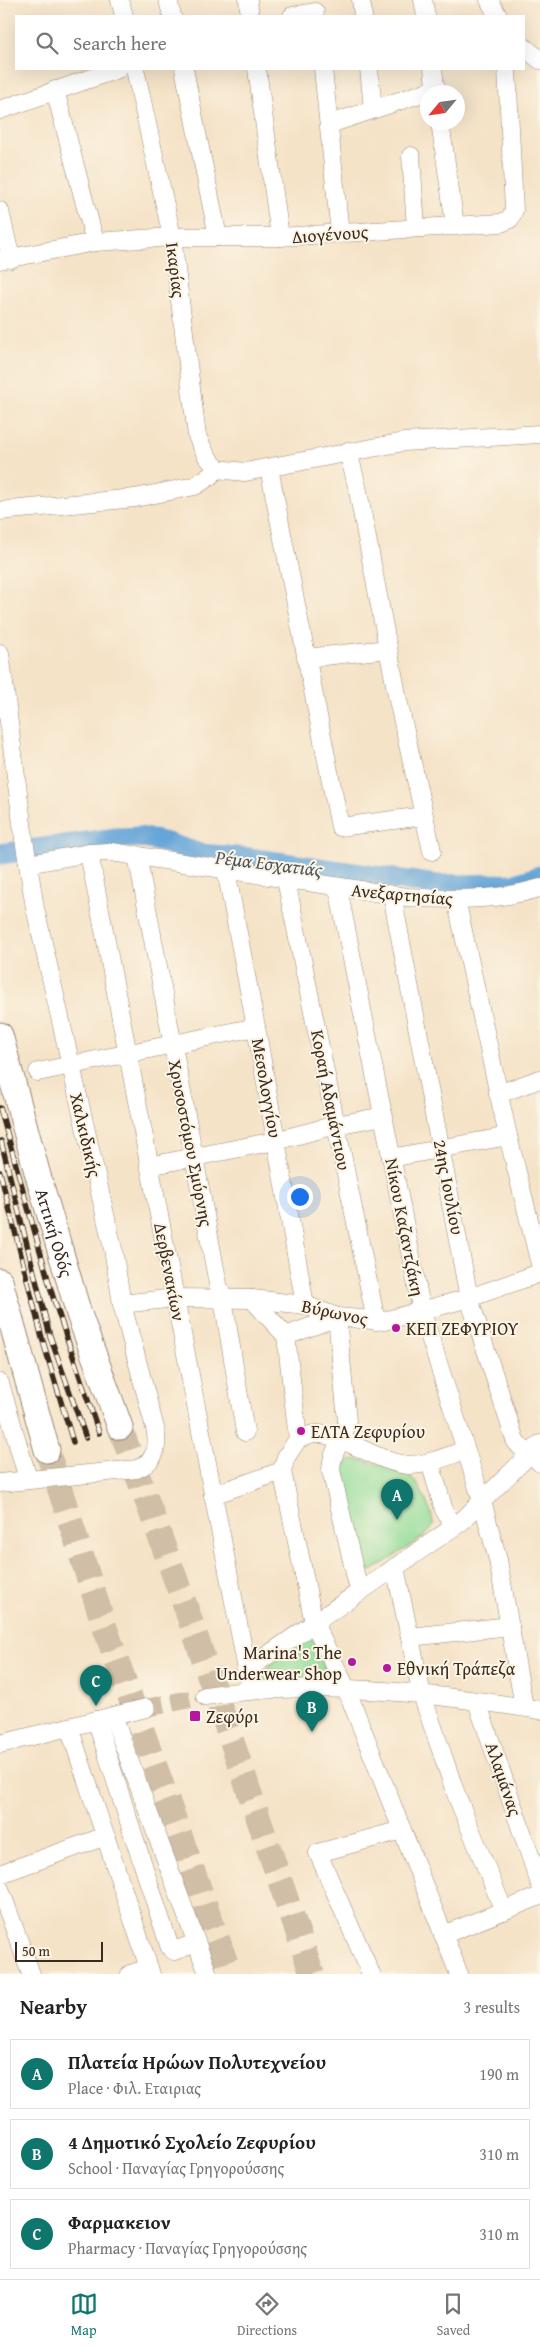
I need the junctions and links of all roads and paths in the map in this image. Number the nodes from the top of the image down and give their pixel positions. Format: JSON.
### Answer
{"nodes":[{"id":1,"x":120,"y":0,"type":"edge"},
{"id":2,"x":168,"y":0,"type":"edge"},
{"id":3,"x":248,"y":0,"type":"edge"},
{"id":4,"x":361,"y":0,"type":"edge"},
{"id":5,"x":423,"y":0,"type":"edge"},
{"id":6,"x":489,"y":0,"type":"edge"},
{"id":7,"x":315,"y":9,"type":"edge"},
{"id":8,"x":124,"y":15,"type":"edge"},
{"id":9,"x":172,"y":15,"type":"edge"},
{"id":10,"x":250,"y":15,"type":"edge"},
{"id":11,"x":295,"y":15,"type":"edge"},
{"id":12,"x":363,"y":15,"type":"edge"},
{"id":13,"x":426,"y":15,"type":"edge"},
{"id":14,"x":497,"y":15,"type":"edge"},
{"id":15,"x":115,"y":70,"type":"edge"},
{"id":16,"x":135,"y":70,"type":"edge"},
{"id":17,"x":184,"y":70,"type":"edge"},
{"id":18,"x":257,"y":70,"type":"edge"},
{"id":19,"x":323,"y":70,"type":"edge"},
{"id":20,"x":369,"y":70,"type":"edge"},
{"id":21,"x":433,"y":70,"type":"edge"},
{"id":22,"x":507,"y":70,"type":"edge"},
{"id":23,"x":435,"y":85,"type":"edge"},
{"id":24,"x":55,"y":90,"type":"junction"},
{"id":25,"x":420,"y":96,"type":"edge"},
{"id":26,"x":373,"y":109,"type":"junction"},
{"id":27,"x":0,"y":110,"type":"edge"},
{"id":28,"x":330,"y":124,"type":"junction"},
{"id":29,"x":441,"y":130,"type":"edge"},
{"id":30,"x":411,"y":156,"type":"dead end"},
{"id":31,"x":0,"y":211,"type":"edge"},
{"id":32,"x":455,"y":225,"type":"junction"},
{"id":33,"x":416,"y":228,"type":"junction"},
{"id":34,"x":340,"y":234,"type":"junction"},
{"id":35,"x":172,"y":237,"type":"junction"},
{"id":36,"x":218,"y":237,"type":"junction"},
{"id":37,"x":280,"y":238,"type":"junction"},
{"id":38,"x":95,"y":242,"type":"junction"},
{"id":39,"x":6,"y":259,"type":"edge"},
{"id":40,"x":540,"y":434,"type":"edge"},
{"id":41,"x":348,"y":452,"type":"junction"},
{"id":42,"x":269,"y":468,"type":"junction"},
{"id":43,"x":217,"y":469,"type":"junction"},
{"id":44,"x":0,"y":511,"type":"edge"},
{"id":45,"x":388,"y":649,"type":"junction"},
{"id":46,"x":0,"y":653,"type":"edge"},
{"id":47,"x":306,"y":658,"type":"junction"},
{"id":48,"x":424,"y":816,"type":"junction"},
{"id":49,"x":432,"y":851,"type":"dead end"},
{"id":50,"x":26,"y":853,"type":"junction"},
{"id":51,"x":89,"y":853,"type":"junction"},
{"id":52,"x":137,"y":855,"type":"junction"},
{"id":53,"x":226,"y":870,"type":"junction"},
{"id":54,"x":286,"y":880,"type":"junction"},
{"id":55,"x":338,"y":888,"type":"junction"},
{"id":56,"x":540,"y":888,"type":"edge"},
{"id":57,"x":392,"y":895,"type":"junction"},
{"id":58,"x":456,"y":899,"type":"junction"},
{"id":59,"x":256,"y":1027,"type":"junction"},
{"id":60,"x":0,"y":1035,"type":"edge"},
{"id":61,"x":173,"y":1046,"type":"junction"},
{"id":62,"x":128,"y":1055,"type":"junction"},
{"id":63,"x":70,"y":1064,"type":"junction"},
{"id":64,"x":38,"y":1072,"type":"dead end"},
{"id":65,"x":540,"y":1079,"type":"edge"},
{"id":66,"x":498,"y":1094,"type":"junction"},
{"id":67,"x":384,"y":1116,"type":"junction"},
{"id":68,"x":336,"y":1125,"type":"junction"},
{"id":69,"x":508,"y":1136,"type":"junction"},
{"id":70,"x":276,"y":1141,"type":"junction"},
{"id":71,"x":442,"y":1148,"type":"junction"},
{"id":72,"x":194,"y":1158,"type":"junction"},
{"id":73,"x":391,"y":1158,"type":"junction"},
{"id":74,"x":149,"y":1166,"type":"junction"},
{"id":75,"x":540,"y":1264,"type":"edge"},
{"id":76,"x":540,"y":1273,"type":"edge"},
{"id":77,"x":0,"y":1281,"type":"edge"},
{"id":78,"x":175,"y":1298,"type":"junction"},
{"id":79,"x":469,"y":1298,"type":"junction"},
{"id":80,"x":223,"y":1299,"type":"junction"},
{"id":81,"x":252,"y":1299,"type":"junction"},
{"id":82,"x":122,"y":1304,"type":"junction"},
{"id":83,"x":305,"y":1305,"type":"junction"},
{"id":84,"x":422,"y":1312,"type":"junction"},
{"id":85,"x":337,"y":1317,"type":"junction"},
{"id":86,"x":376,"y":1321,"type":"junction"},
{"id":87,"x":286,"y":1336,"type":"junction"},
{"id":88,"x":0,"y":1383,"type":"edge"},
{"id":89,"x":120,"y":1427,"type":"tunnel mouth"},
{"id":90,"x":245,"y":1432,"type":"dead end"},
{"id":91,"x":298,"y":1439,"type":"junction"},
{"id":92,"x":341,"y":1441,"type":"junction"},
{"id":93,"x":47,"y":1450,"type":"tunnel mouth"},
{"id":94,"x":466,"y":1450,"type":"junction"},
{"id":95,"x":536,"y":1454,"type":"edge"},
{"id":96,"x":430,"y":1462,"type":"junction"},
{"id":97,"x":282,"y":1471,"type":"junction"},
{"id":98,"x":28,"y":1479,"type":"junction"},
{"id":99,"x":0,"y":1484,"type":"edge"},
{"id":100,"x":213,"y":1495,"type":"junction"},
{"id":101,"x":482,"y":1501,"type":"junction"},
{"id":102,"x":454,"y":1526,"type":"junction"},
{"id":103,"x":395,"y":1567,"type":"junction"},
{"id":104,"x":359,"y":1591,"type":"junction"},
{"id":105,"x":314,"y":1623,"type":"junction"},
{"id":106,"x":510,"y":1626,"type":"junction"},
{"id":107,"x":410,"y":1637,"type":"junction"},
{"id":108,"x":246,"y":1670,"type":"junction"},
{"id":109,"x":346,"y":1688,"type":"junction"},
{"id":110,"x":251,"y":1690,"type":"junction"},
{"id":111,"x":205,"y":1696,"type":"tunnel mouth"},
{"id":112,"x":422,"y":1696,"type":"junction"},
{"id":113,"x":477,"y":1702,"type":"junction"},
{"id":114,"x":146,"y":1708,"type":"tunnel mouth"},
{"id":115,"x":532,"y":1709,"type":"edge"},
{"id":116,"x":113,"y":1716,"type":"junction"},
{"id":117,"x":96,"y":1720,"type":"junction"},
{"id":118,"x":69,"y":1727,"type":"junction"},
{"id":119,"x":0,"y":1744,"type":"edge"},
{"id":120,"x":140,"y":1788,"type":"junction"},
{"id":121,"x":119,"y":1794,"type":"junction"},
{"id":122,"x":402,"y":1830,"type":"junction"},
{"id":123,"x":106,"y":1836,"type":"junction"},
{"id":124,"x":0,"y":1874,"type":"edge"},
{"id":125,"x":540,"y":1884,"type":"edge"},
{"id":126,"x":0,"y":1889,"type":"edge"},
{"id":127,"x":540,"y":1896,"type":"edge"},
{"id":128,"x":178,"y":1897,"type":"junction"},
{"id":129,"x":155,"y":1905,"type":"junction"},
{"id":130,"x":504,"y":1911,"type":"junction"},
{"id":131,"x":444,"y":1935,"type":"junction"},
{"id":132,"x":196,"y":1943,"type":"junction"},
{"id":133,"x":150,"y":1971,"type":"edge"},
{"id":134,"x":31,"y":1974,"type":"edge"},
{"id":135,"x":130,"y":1974,"type":"edge"},
{"id":136,"x":208,"y":1974,"type":"edge"},
{"id":137,"x":371,"y":1974,"type":"edge"},
{"id":138,"x":459,"y":1974,"type":"edge"}],
"edges":[{"from":1,"to":8,"type":"street"},
{"from":2,"to":9,"type":"street"},
{"from":3,"to":10,"type":"street"},
{"from":4,"to":12,"type":"street"},
{"from":5,"to":13,"type":"street"},
{"from":6,"to":14,"type":"street"},
{"from":7,"to":11,"type":"street"},
{"from":15,"to":24,"type":"street"},
{"from":16,"to":35,"type":"street","name":"Ικαρίας"},
{"from":17,"to":36,"type":"street"},
{"from":18,"to":37,"type":"street"},
{"from":19,"to":28,"type":"street"},
{"from":20,"to":26,"type":"street"},
{"from":21,"to":23,"type":"street"},
{"from":22,"to":32,"type":"street","name":"Διογένους"},
{"from":24,"to":27,"type":"street"},
{"from":24,"to":38,"type":"street"},
{"from":25,"to":26,"type":"street"},
{"from":26,"to":28,"type":"street"},
{"from":28,"to":34,"type":"street"},
{"from":29,"to":32,"type":"street"},
{"from":30,"to":33,"type":"street"},
{"from":31,"to":39,"type":"street"},
{"from":32,"to":33,"type":"street","name":"Διογένους"},
{"from":33,"to":34,"type":"street","name":"Διογένους"},
{"from":34,"to":37,"type":"street","name":"Διογένους"},
{"from":35,"to":36,"type":"street","name":"Διογένους"},
{"from":35,"to":38,"type":"street","name":"Διογένους"},
{"from":35,"to":43,"type":"street","name":"Ικαρίας"},
{"from":36,"to":37,"type":"street","name":"Διογένους"},
{"from":38,"to":39,"type":"street","name":"Διογένους"},
{"from":40,"to":41,"type":"street"},
{"from":41,"to":42,"type":"street"},
{"from":41,"to":45,"type":"street"},
{"from":42,"to":43,"type":"street"},
{"from":42,"to":47,"type":"street"},
{"from":43,"to":44,"type":"street"},
{"from":45,"to":47,"type":"street"},
{"from":45,"to":48,"type":"street"},
{"from":46,"to":50,"type":"street","name":"Χαλκιδικής"},
{"from":47,"to":48,"type":"street"},
{"from":48,"to":49,"type":"street"},
{"from":50,"to":51,"type":"street","name":"Ανεξαρτησίας"},
{"from":50,"to":63,"type":"street","name":"Χαλκιδικής"},
{"from":51,"to":52,"type":"street","name":"Ανεξαρτησίας"},
{"from":51,"to":62,"type":"street","name":"Δερβενακίων"},
{"from":52,"to":53,"type":"street","name":"Ανεξαρτησίας"},
{"from":52,"to":61,"type":"street","name":"Χρυσοστόμου Σμύρνης"},
{"from":53,"to":54,"type":"street","name":"Ανεξαρτησίας"},
{"from":53,"to":59,"type":"street","name":"Μεσολογγίου"},
{"from":54,"to":55,"type":"street","name":"Ανεξαρτησίας"},
{"from":54,"to":68,"type":"street","name":"Κοραή Αδαμάντιου"},
{"from":55,"to":57,"type":"street","name":"Ανεξαρτησίας"},
{"from":55,"to":67,"type":"street","name":"Νίκου Καζαντζάκη"},
{"from":56,"to":58,"type":"street","name":"Ανεξαρτησίας"},
{"from":57,"to":58,"type":"street","name":"Ανεξαρτησίας"},
{"from":57,"to":71,"type":"street","name":"24ης Ιουλίου"},
{"from":58,"to":66,"type":"street"},
{"from":59,"to":61,"type":"street"},
{"from":59,"to":70,"type":"street","name":"Μεσολογγίου"},
{"from":60,"to":89,"type":"highway","name":"Αττική Οδός"},
{"from":61,"to":62,"type":"street"},
{"from":61,"to":72,"type":"street","name":"Χρυσοστόμου Σμύρνης"},
{"from":62,"to":63,"type":"street"},
{"from":62,"to":74,"type":"street","name":"Δερβενακίων"},
{"from":63,"to":64,"type":"street"},
{"from":63,"to":82,"type":"street","name":"Χαλκιδικής"},
{"from":65,"to":66,"type":"street"},
{"from":66,"to":69,"type":"street"},
{"from":67,"to":68,"type":"street"},
{"from":67,"to":73,"type":"street","name":"Νίκου Καζαντζάκη"},
{"from":68,"to":70,"type":"street"},
{"from":68,"to":86,"type":"street","name":"Κοραή Αδαμάντιου"},
{"from":69,"to":71,"type":"street"},
{"from":69,"to":75,"type":"street"},
{"from":70,"to":72,"type":"street"},
{"from":70,"to":83,"type":"street","name":"Μεσολογγίου"},
{"from":71,"to":73,"type":"street"},
{"from":71,"to":79,"type":"street","name":"24ης Ιουλίου"},
{"from":72,"to":74,"type":"street"},
{"from":72,"to":80,"type":"street","name":"Χρυσοστόμου Σμύρνης"},
{"from":73,"to":84,"type":"street","name":"Νίκου Καζαντζάκη"},
{"from":74,"to":78,"type":"street","name":"Δερβενακίων"},
{"from":76,"to":79,"type":"street","name":"Βύρωνος"},
{"from":77,"to":93,"type":"highway"},
{"from":78,"to":80,"type":"street","name":"Βύρωνος"},
{"from":78,"to":82,"type":"street","name":"Βύρωνος"},
{"from":78,"to":100,"type":"street","name":"Δερβενακίων"},
{"from":79,"to":84,"type":"street","name":"Βύρωνος"},
{"from":79,"to":95,"type":"street","name":"24ης Ιουλίου"},
{"from":80,"to":81,"type":"street","name":"Βύρωνος"},
{"from":80,"to":90,"type":"street","name":"Χρυσοστόμου Σμύρνης"},
{"from":81,"to":83,"type":"street","name":"Βύρωνος"},
{"from":81,"to":87,"type":"street"},
{"from":82,"to":98,"type":"street","name":"Χαλκιδικής"},
{"from":83,"to":85,"type":"street","name":"Βύρωνος"},
{"from":84,"to":86,"type":"street","name":"Βύρωνος"},
{"from":84,"to":94,"type":"street","name":"Νίκου Καζαντζάκη"},
{"from":85,"to":86,"type":"street","name":"Βύρωνος"},
{"from":85,"to":87,"type":"street"},
{"from":85,"to":92,"type":"street"},
{"from":87,"to":91,"type":"street"},
{"from":88,"to":98,"type":"street"},
{"from":91,"to":92,"type":"street"},
{"from":91,"to":97,"type":"street"},
{"from":92,"to":96,"type":"street"},
{"from":92,"to":104,"type":"street"},
{"from":94,"to":96,"type":"street"},
{"from":94,"to":101,"type":"street","name":"Νίκου Καζαντζάκη"},
{"from":95,"to":101,"type":"street"},
{"from":96,"to":102,"type":"street"},
{"from":97,"to":100,"type":"street"},
{"from":97,"to":105,"type":"street"},
{"from":98,"to":99,"type":"street","name":"Χαλκιδικής"},
{"from":100,"to":108,"type":"street","name":"Δερβενακίων"},
{"from":101,"to":102,"type":"street"},
{"from":101,"to":106,"type":"street","name":"Νίκου Καζαντζάκη"},
{"from":102,"to":103,"type":"street"},
{"from":103,"to":104,"type":"street"},
{"from":103,"to":107,"type":"street"},
{"from":104,"to":105,"type":"street"},
{"from":105,"to":108,"type":"street"},
{"from":105,"to":109,"type":"street"},
{"from":106,"to":107,"type":"street"},
{"from":106,"to":115,"type":"street","name":"Νίκου Καζαντζάκη"},
{"from":107,"to":112,"type":"street"},
{"from":108,"to":110,"type":"street","name":"Δερβενακίων"},
{"from":109,"to":110,"type":"street"},
{"from":109,"to":112,"type":"street"},
{"from":109,"to":122,"type":"street"},
{"from":110,"to":111,"type":"street"},
{"from":112,"to":113,"type":"street"},
{"from":112,"to":130,"type":"street"},
{"from":113,"to":115,"type":"street"},
{"from":113,"to":125,"type":"street","name":"Αλαμάνας"},
{"from":114,"to":116,"type":"street"},
{"from":116,"to":117,"type":"street"},
{"from":116,"to":120,"type":"street"},
{"from":117,"to":118,"type":"street"},
{"from":117,"to":121,"type":"street"},
{"from":118,"to":119,"type":"street"},
{"from":118,"to":123,"type":"street"},
{"from":120,"to":121,"type":"street"},
{"from":120,"to":128,"type":"street"},
{"from":121,"to":129,"type":"street"},
{"from":122,"to":131,"type":"street"},
{"from":122,"to":137,"type":"street"},
{"from":123,"to":124,"type":"street"},
{"from":123,"to":133,"type":"street"},
{"from":126,"to":134,"type":"street"},
{"from":127,"to":130,"type":"street"},
{"from":128,"to":129,"type":"street"},
{"from":128,"to":132,"type":"street"},
{"from":129,"to":132,"type":"street"},
{"from":130,"to":131,"type":"street"},
{"from":131,"to":138,"type":"street"},
{"from":132,"to":136,"type":"street"},
{"from":133,"to":135,"type":"street"}]}
